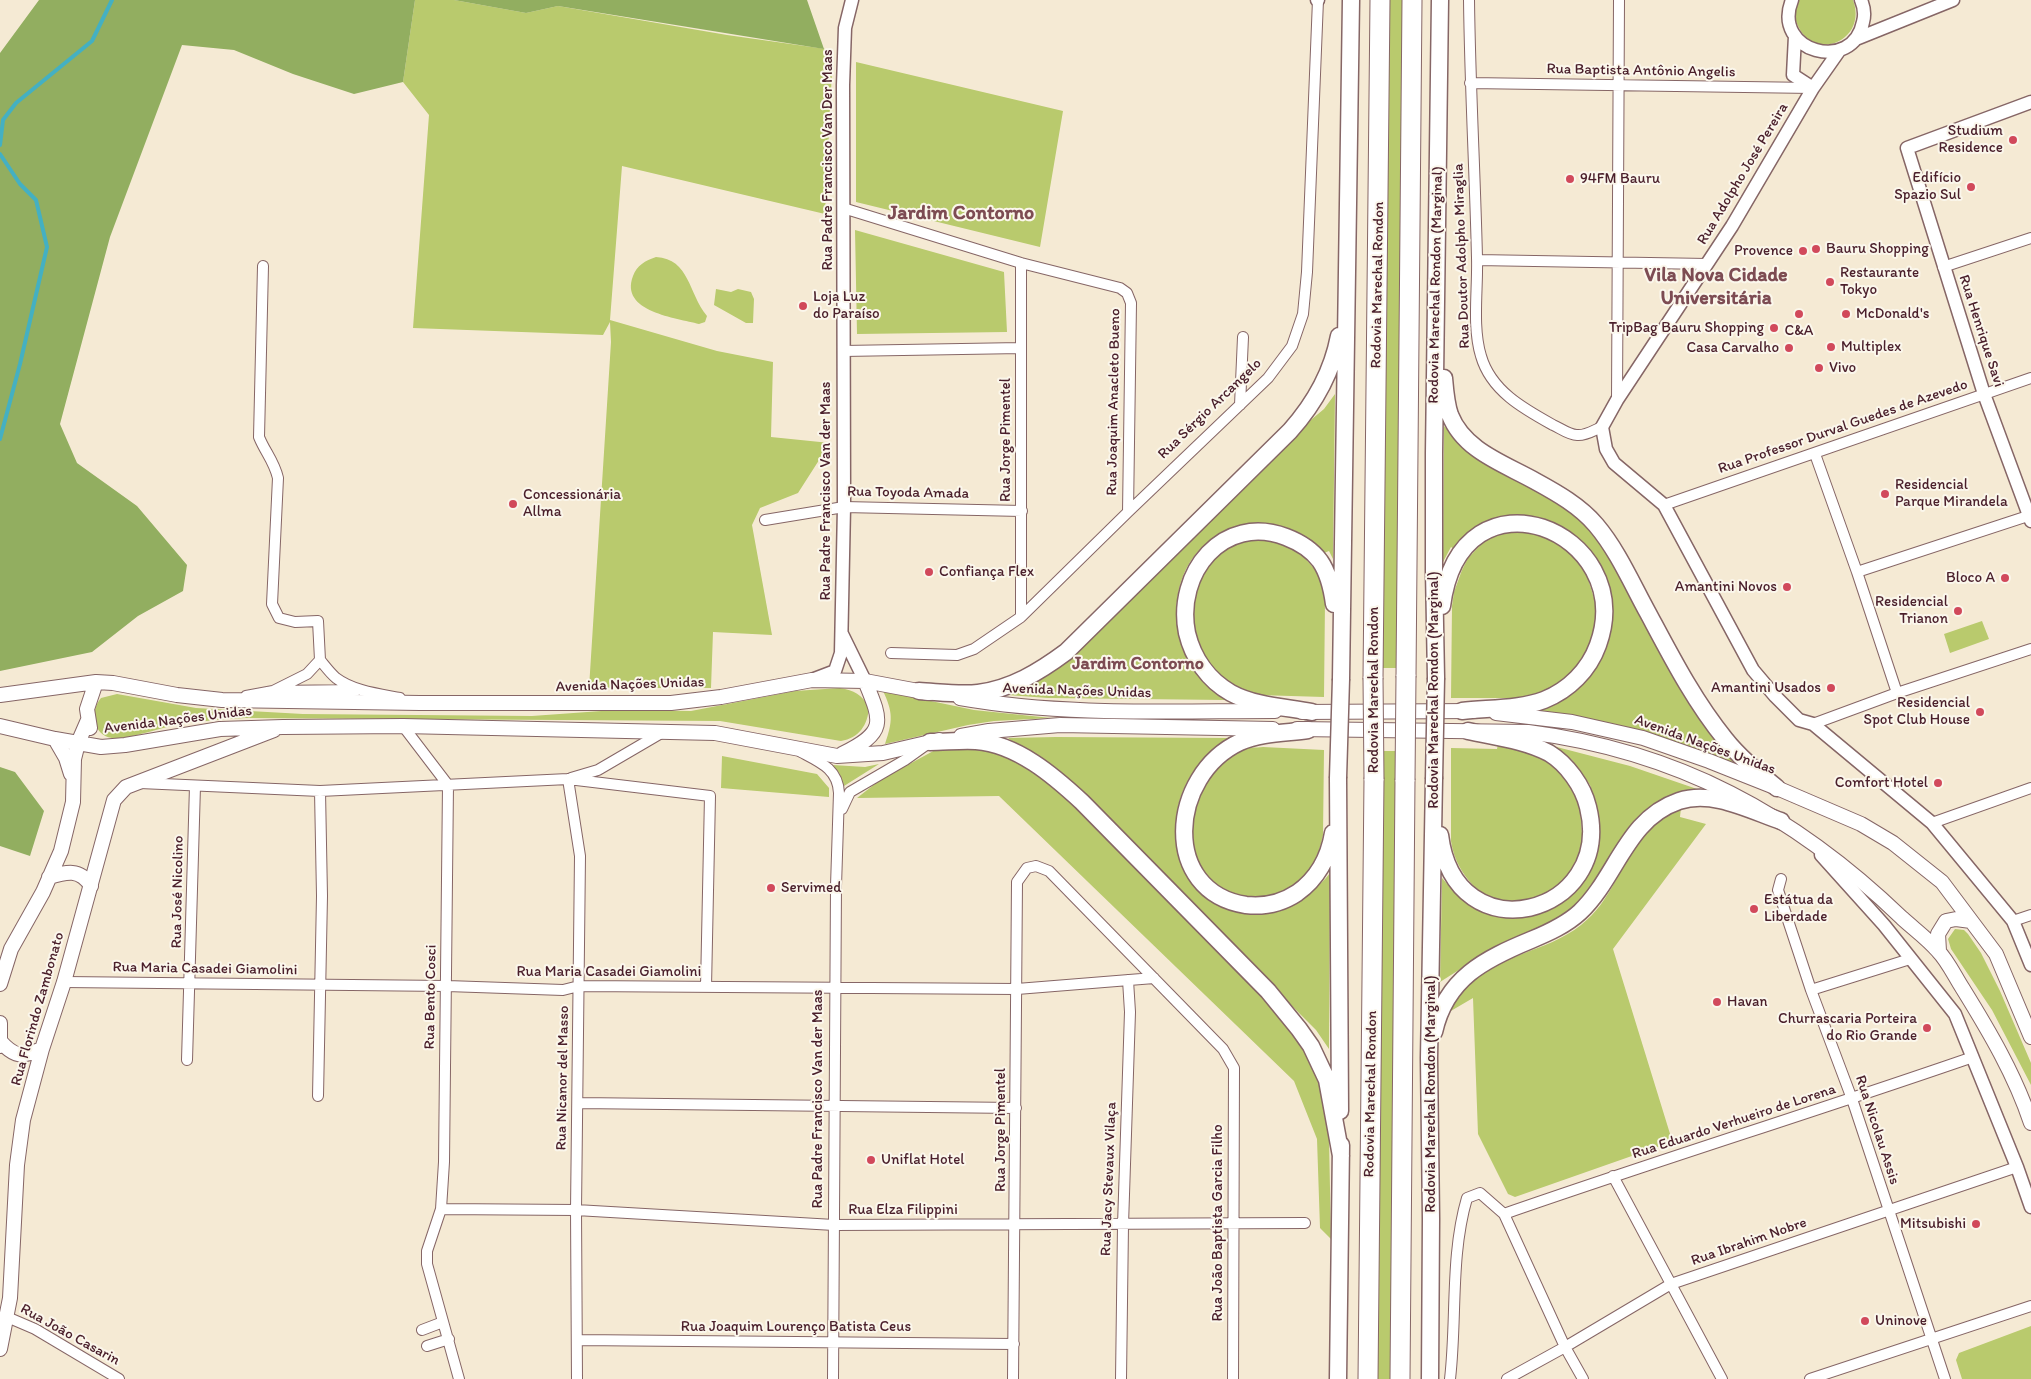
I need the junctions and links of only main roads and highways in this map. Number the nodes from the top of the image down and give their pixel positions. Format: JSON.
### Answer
{"nodes":[{"id":1,"x":1351,"y":0,"type":"edge"},
{"id":2,"x":1380,"y":0,"type":"edge"},
{"id":3,"x":1412,"y":0,"type":"edge"},
{"id":4,"x":1440,"y":0,"type":"edge"},
{"id":5,"x":1347,"y":292,"type":"junction"},
{"id":6,"x":1436,"y":318,"type":"junction"},
{"id":7,"x":1436,"y":650,"type":"junction"},
{"id":8,"x":1341,"y":654,"type":"junction"},
{"id":9,"x":865,"y":681,"type":"junction"},
{"id":10,"x":96,"y":682,"type":"junction"},
{"id":11,"x":919,"y":691,"type":"junction"},
{"id":12,"x":0,"y":696,"type":"edge"},
{"id":13,"x":1462,"y":711,"type":"junction"},
{"id":14,"x":1312,"y":712,"type":"junction"},
{"id":15,"x":88,"y":720,"type":"junction"},
{"id":16,"x":0,"y":726,"type":"edge"},
{"id":17,"x":283,"y":727,"type":"junction"},
{"id":18,"x":1308,"y":730,"type":"junction"},
{"id":19,"x":1468,"y":731,"type":"junction"},
{"id":20,"x":56,"y":739,"type":"junction"},
{"id":21,"x":930,"y":742,"type":"junction"},
{"id":22,"x":78,"y":743,"type":"junction"},
{"id":23,"x":101,"y":747,"type":"junction"},
{"id":24,"x":837,"y":756,"type":"junction"},
{"id":25,"x":1434,"y":781,"type":"junction"},
{"id":26,"x":1338,"y":786,"type":"junction"},
{"id":27,"x":1777,"y":788,"type":"junction"},
{"id":28,"x":73,"y":802,"type":"junction"},
{"id":29,"x":1781,"y":821,"type":"junction"},
{"id":30,"x":49,"y":878,"type":"junction"},
{"id":31,"x":91,"y":886,"type":"junction"},
{"id":32,"x":1971,"y":921,"type":"junction"},
{"id":33,"x":1939,"y":951,"type":"junction"},
{"id":34,"x":0,"y":984,"type":"edge"},
{"id":35,"x":0,"y":1022,"type":"edge"},
{"id":36,"x":2031,"y":1036,"type":"edge"},
{"id":37,"x":0,"y":1041,"type":"edge"},
{"id":38,"x":0,"y":1046,"type":"edge"},
{"id":39,"x":42,"y":1049,"type":"junction"},
{"id":40,"x":1429,"y":1058,"type":"junction"},
{"id":41,"x":2031,"y":1123,"type":"edge"},
{"id":42,"x":1341,"y":1156,"type":"junction"},
{"id":43,"x":0,"y":1349,"type":"edge"},
{"id":44,"x":1338,"y":1379,"type":"edge"},
{"id":45,"x":1368,"y":1379,"type":"edge"},
{"id":46,"x":1400,"y":1379,"type":"edge"},
{"id":47,"x":1430,"y":1379,"type":"edge"}],
"edges":[{"from":1,"to":5,"type":"highway"},
{"from":2,"to":45,"type":"highway","name":"Rodovia Marechal Rondon","bridge":true},
{"from":3,"to":46,"type":"highway","name":"Rodovia Marechal Rondon","bridge":true},
{"from":4,"to":6,"type":"highway","name":"Rodovia Marechal Rondon (Marginal)"},
{"from":5,"to":8,"type":"highway"},
{"from":5,"to":11,"type":"highway"},
{"from":6,"to":7,"type":"highway","name":"Rodovia Marechal Rondon (Marginal)"},
{"from":6,"to":27,"type":"highway"},
{"from":7,"to":13,"type":"highway"},
{"from":7,"to":25,"type":"highway","name":"Rodovia Marechal Rondon (Marginal)","bridge":true},
{"from":8,"to":14,"type":"highway"},
{"from":8,"to":26,"type":"highway","bridge":true},
{"from":9,"to":10,"type":"main road","name":"Avenida Nações Unidas"},
{"from":9,"to":11,"type":"main road","name":"Avenida Nações Unidas"},
{"from":9,"to":24,"type":"main road"},
{"from":10,"to":12,"type":"main road","name":"Avenida Nações Unidas"},
{"from":10,"to":15,"type":"main road"},
{"from":11,"to":14,"type":"main road","name":"Avenida Nações Unidas"},
{"from":13,"to":14,"type":"main road","name":"Avenida Nações Unidas"},
{"from":13,"to":27,"type":"main road","name":"Avenida Nações Unidas"},
{"from":15,"to":22,"type":"main road"},
{"from":15,"to":23,"type":"main road"},
{"from":16,"to":20,"type":"main road","name":"Avenida Nações Unidas"},
{"from":17,"to":23,"type":"main road","name":"Avenida Nações Unidas"},
{"from":17,"to":24,"type":"main road","name":"Avenida Nações Unidas"},
{"from":17,"to":31,"type":"main road","name":"Rua Florindo Zambonato"},
{"from":18,"to":19,"type":"main road","name":"Avenida Nações Unidas"},
{"from":18,"to":21,"type":"main road","name":"Avenida Nações Unidas"},
{"from":18,"to":26,"type":"highway"},
{"from":19,"to":25,"type":"highway"},
{"from":19,"to":29,"type":"main road","name":"Avenida Nações Unidas"},
{"from":20,"to":22,"type":"main road","name":"Avenida Nações Unidas"},
{"from":20,"to":28,"type":"main road"},
{"from":21,"to":24,"type":"main road","name":"Avenida Nações Unidas"},
{"from":21,"to":42,"type":"highway"},
{"from":22,"to":23,"type":"main road","name":"Avenida Nações Unidas"},
{"from":22,"to":28,"type":"main road"},
{"from":25,"to":40,"type":"highway","name":"Rodovia Marechal Rondon (Marginal)"},
{"from":26,"to":42,"type":"highway"},
{"from":27,"to":32,"type":"main road","name":"Avenida Nações Unidas"},
{"from":28,"to":30,"type":"main road"},
{"from":29,"to":33,"type":"main road","name":"Avenida Nações Unidas"},
{"from":29,"to":40,"type":"highway"},
{"from":30,"to":31,"type":"main road"},
{"from":30,"to":34,"type":"main road"},
{"from":31,"to":39,"type":"main road","name":"Rua Florindo Zambonato"},
{"from":32,"to":33,"type":"main road"},
{"from":32,"to":36,"type":"main road","name":"Avenida Nações Unidas"},
{"from":33,"to":41,"type":"main road","name":"Avenida Nações Unidas"},
{"from":35,"to":37,"type":"main road","name":"Rua Florindo Zambonato"},
{"from":37,"to":38,"type":"main road","name":"Rua Florindo Zambonato"},
{"from":37,"to":39,"type":"main road"},
{"from":39,"to":43,"type":"main road","name":"Rua Florindo Zambonato"},
{"from":40,"to":47,"type":"highway","name":"Rodovia Marechal Rondon (Marginal)"},
{"from":42,"to":44,"type":"highway"}]}
